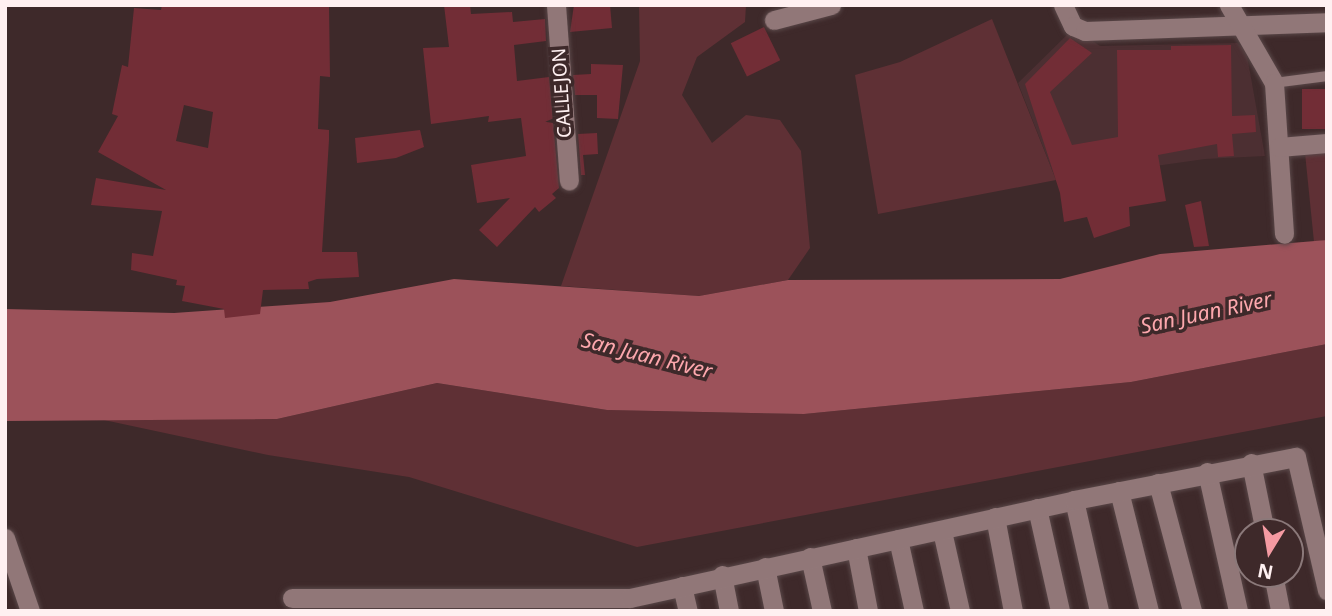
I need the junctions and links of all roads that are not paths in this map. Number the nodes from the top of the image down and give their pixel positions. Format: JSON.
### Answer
{"nodes":[{"id":1,"x":556,"y":5,"type":"edge"},
{"id":2,"x":831,"y":5,"type":"edge"},
{"id":3,"x":1063,"y":5,"type":"edge"},
{"id":4,"x":1229,"y":5,"type":"edge"},
{"id":5,"x":774,"y":20,"type":"dead end"},
{"id":6,"x":1327,"y":22,"type":"edge"},
{"id":7,"x":1241,"y":27,"type":"junction"},
{"id":8,"x":1327,"y":76,"type":"edge"},
{"id":9,"x":1274,"y":83,"type":"junction"},
{"id":10,"x":1327,"y":143,"type":"edge"},
{"id":11,"x":1279,"y":147,"type":"junction"},
{"id":12,"x":569,"y":181,"type":"dead end"},
{"id":13,"x":1284,"y":234,"type":"dead end"},
{"id":14,"x":1251,"y":463,"type":"junction"},
{"id":15,"x":1207,"y":472,"type":"junction"},
{"id":16,"x":1158,"y":483,"type":"junction"},
{"id":17,"x":1119,"y":491,"type":"junction"},
{"id":18,"x":1074,"y":500,"type":"junction"},
{"id":19,"x":1037,"y":508,"type":"junction"},
{"id":20,"x":995,"y":517,"type":"junction"},
{"id":21,"x":1262,"y":518,"type":"edge"},
{"id":22,"x":942,"y":531,"type":"junction"},
{"id":23,"x":5,"y":538,"type":"edge"},
{"id":24,"x":898,"y":539,"type":"junction"},
{"id":25,"x":856,"y":548,"type":"junction"},
{"id":26,"x":810,"y":556,"type":"junction"},
{"id":27,"x":765,"y":567,"type":"junction"},
{"id":28,"x":722,"y":575,"type":"junction"},
{"id":29,"x":682,"y":586,"type":"junction"},
{"id":30,"x":1276,"y":588,"type":"edge"},
{"id":31,"x":1327,"y":590,"type":"edge"},
{"id":32,"x":292,"y":598,"type":"dead end"},
{"id":33,"x":632,"y":604,"type":"edge"},
{"id":34,"x":30,"y":611,"type":"edge"},
{"id":35,"x":688,"y":611,"type":"edge"},
{"id":36,"x":729,"y":611,"type":"edge"},
{"id":37,"x":774,"y":611,"type":"edge"},
{"id":38,"x":822,"y":611,"type":"edge"},
{"id":39,"x":868,"y":611,"type":"edge"},
{"id":40,"x":914,"y":611,"type":"edge"},
{"id":41,"x":960,"y":611,"type":"edge"},
{"id":42,"x":1013,"y":611,"type":"edge"},
{"id":43,"x":1060,"y":611,"type":"edge"},
{"id":44,"x":1099,"y":611,"type":"edge"},
{"id":45,"x":1149,"y":611,"type":"edge"},
{"id":46,"x":1192,"y":611,"type":"edge"},
{"id":47,"x":1238,"y":611,"type":"edge"},
{"id":48,"x":1280,"y":611,"type":"edge"}],
"edges":[{"from":1,"to":12,"type":"street","name":"CALLEJON"},
{"from":2,"to":5,"type":"street"},
{"from":3,"to":7,"type":"street"},
{"from":4,"to":7,"type":"street"},
{"from":6,"to":7,"type":"street"},
{"from":7,"to":9,"type":"street"},
{"from":8,"to":9,"type":"lane"},
{"from":9,"to":11,"type":"street"},
{"from":10,"to":11,"type":"street"},
{"from":11,"to":13,"type":"street"},
{"from":14,"to":15,"type":"street"},
{"from":14,"to":21,"type":"street"},
{"from":14,"to":31,"type":"street"},
{"from":15,"to":16,"type":"street"},
{"from":15,"to":47,"type":"street"},
{"from":16,"to":17,"type":"street"},
{"from":16,"to":46,"type":"street"},
{"from":17,"to":18,"type":"street"},
{"from":17,"to":45,"type":"street"},
{"from":18,"to":19,"type":"street"},
{"from":18,"to":44,"type":"street"},
{"from":19,"to":20,"type":"street"},
{"from":19,"to":43,"type":"street"},
{"from":20,"to":22,"type":"street"},
{"from":20,"to":42,"type":"street"},
{"from":22,"to":24,"type":"street"},
{"from":22,"to":41,"type":"street"},
{"from":23,"to":34,"type":"street"},
{"from":24,"to":25,"type":"street"},
{"from":24,"to":40,"type":"street"},
{"from":25,"to":26,"type":"street"},
{"from":25,"to":39,"type":"street"},
{"from":26,"to":27,"type":"street"},
{"from":26,"to":38,"type":"street"},
{"from":27,"to":28,"type":"street"},
{"from":27,"to":37,"type":"street"},
{"from":28,"to":29,"type":"street"},
{"from":28,"to":36,"type":"street"},
{"from":29,"to":33,"type":"street"},
{"from":29,"to":35,"type":"street"},
{"from":30,"to":48,"type":"street"},
{"from":32,"to":33,"type":"street"}]}
